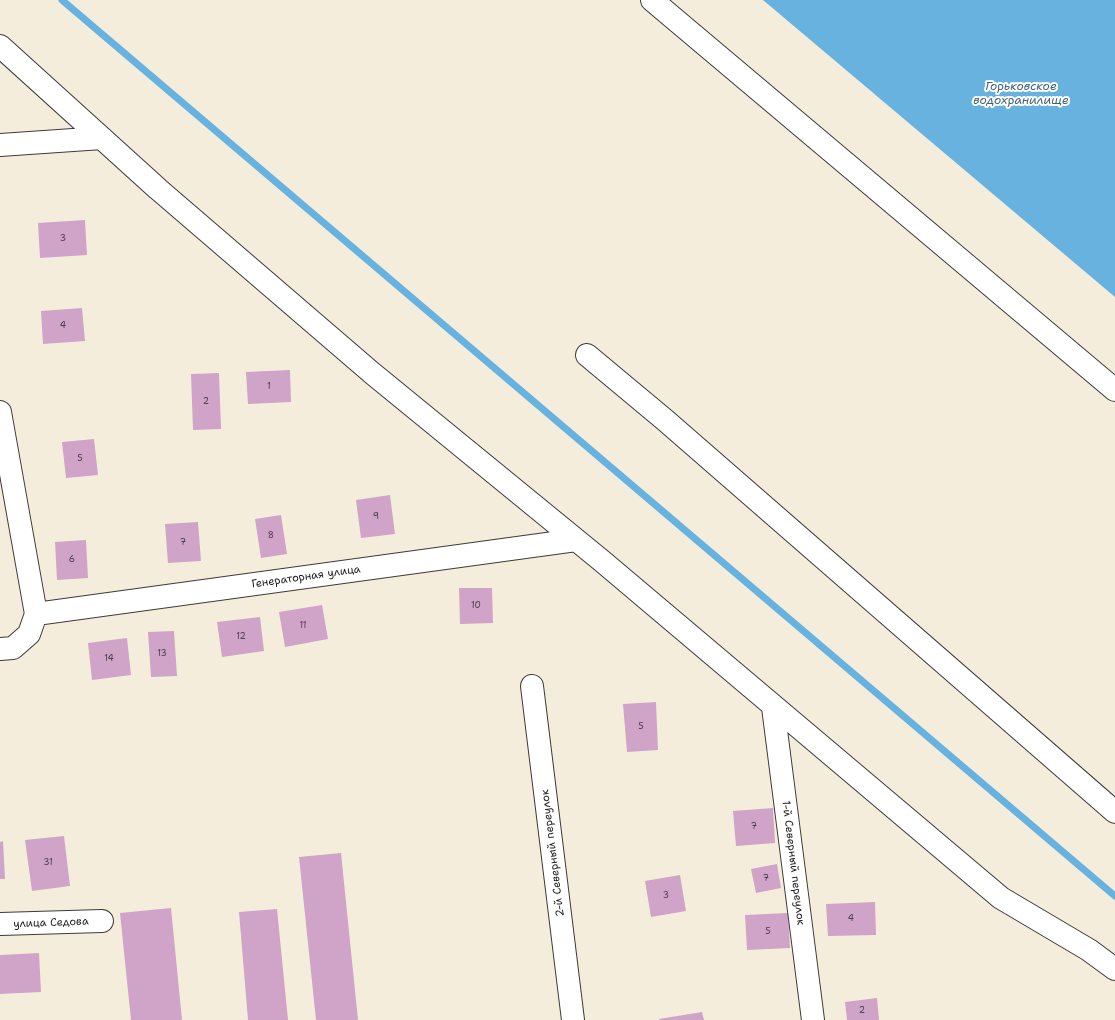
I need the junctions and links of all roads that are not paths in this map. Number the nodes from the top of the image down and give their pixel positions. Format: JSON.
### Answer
{"nodes":[{"id":1,"x":652,"y":0,"type":"edge"},
{"id":2,"x":0,"y":53,"type":"edge"},
{"id":3,"x":102,"y":138,"type":"junction"},
{"id":4,"x":0,"y":145,"type":"edge"},
{"id":5,"x":587,"y":355,"type":"dead end"},
{"id":6,"x":1115,"y":390,"type":"edge"},
{"id":7,"x":0,"y":412,"type":"edge"},
{"id":8,"x":576,"y":540,"type":"junction"},
{"id":9,"x":36,"y":614,"type":"junction"},
{"id":10,"x":0,"y":649,"type":"edge"},
{"id":11,"x":532,"y":686,"type":"dead end"},
{"id":12,"x":773,"y":707,"type":"junction"},
{"id":13,"x":1115,"y":812,"type":"edge"},
{"id":14,"x":102,"y":921,"type":"dead end"},
{"id":15,"x":0,"y":924,"type":"edge"},
{"id":16,"x":1115,"y":970,"type":"edge"},
{"id":17,"x":573,"y":1020,"type":"edge"},
{"id":18,"x":813,"y":1020,"type":"edge"}],
"edges":[{"from":1,"to":6,"type":"street"},
{"from":2,"to":3,"type":"street"},
{"from":3,"to":4,"type":"street"},
{"from":3,"to":8,"type":"street"},
{"from":5,"to":13,"type":"street"},
{"from":7,"to":9,"type":"street"},
{"from":8,"to":9,"type":"street","name":"Генераторная улица"},
{"from":8,"to":12,"type":"street"},
{"from":9,"to":10,"type":"street"},
{"from":11,"to":17,"type":"street","name":"2-й Северный переулок"},
{"from":12,"to":16,"type":"street"},
{"from":12,"to":18,"type":"street","name":"1-й Северный переулок"},
{"from":14,"to":15,"type":"street","name":"улица Седова"}]}
